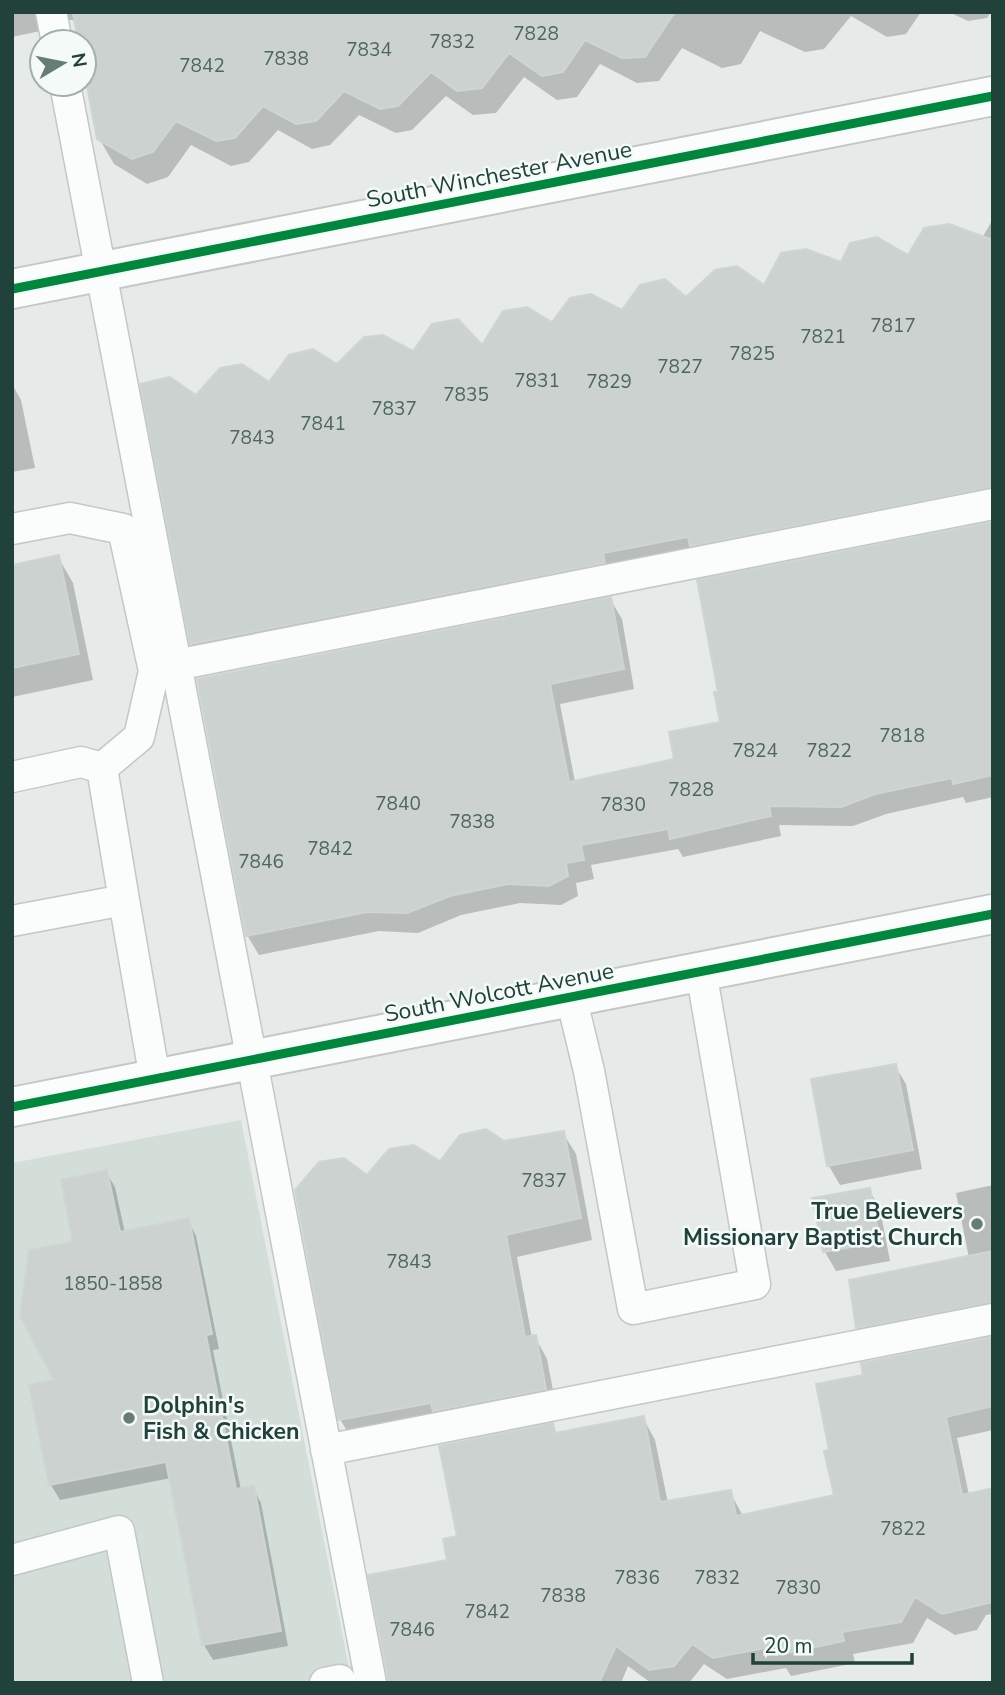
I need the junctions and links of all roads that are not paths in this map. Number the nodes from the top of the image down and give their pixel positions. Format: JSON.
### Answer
{"nodes":[{"id":1,"x":993,"y":96,"type":"edge"},
{"id":2,"x":68,"y":98,"type":"edge"},
{"id":3,"x":101,"y":271,"type":"junction"},
{"id":4,"x":12,"y":289,"type":"edge"},
{"id":5,"x":993,"y":504,"type":"edge"},
{"id":6,"x":12,"y":529,"type":"edge"},
{"id":7,"x":176,"y":665,"type":"junction"},
{"id":8,"x":102,"y":768,"type":"junction"},
{"id":9,"x":12,"y":777,"type":"edge"},
{"id":10,"x":124,"y":900,"type":"junction"},
{"id":11,"x":993,"y":914,"type":"edge"},
{"id":12,"x":12,"y":921,"type":"edge"},
{"id":13,"x":701,"y":971,"type":"junction"},
{"id":14,"x":571,"y":997,"type":"junction"},
{"id":15,"x":251,"y":1060,"type":"junction"},
{"id":16,"x":155,"y":1079,"type":"junction"},
{"id":17,"x":12,"y":1107,"type":"edge"},
{"id":18,"x":993,"y":1319,"type":"edge"},
{"id":19,"x":326,"y":1450,"type":"junction"},
{"id":20,"x":12,"y":1560,"type":"edge"},
{"id":21,"x":148,"y":1683,"type":"edge"},
{"id":22,"x":371,"y":1683,"type":"edge"}],
"edges":[{"from":1,"to":3,"type":"street","name":"South Winchester Avenue"},
{"from":2,"to":3,"type":"lane"},
{"from":3,"to":4,"type":"street","name":"South Winchester Avenue"},
{"from":3,"to":7,"type":"lane"},
{"from":5,"to":7,"type":"lane"},
{"from":6,"to":8,"type":"lane"},
{"from":7,"to":15,"type":"lane"},
{"from":8,"to":9,"type":"lane"},
{"from":8,"to":10,"type":"lane"},
{"from":10,"to":12,"type":"lane"},
{"from":10,"to":16,"type":"lane"},
{"from":11,"to":13,"type":"street","name":"South Wolcott Avenue"},
{"from":13,"to":14,"type":"street","name":"South Wolcott Avenue"},
{"from":13,"to":14,"type":"lane"},
{"from":14,"to":15,"type":"street","name":"South Wolcott Avenue"},
{"from":15,"to":16,"type":"street","name":"South Wolcott Avenue"},
{"from":15,"to":19,"type":"lane"},
{"from":16,"to":17,"type":"street","name":"South Wolcott Avenue"},
{"from":18,"to":19,"type":"lane"},
{"from":19,"to":22,"type":"lane"},
{"from":20,"to":21,"type":"lane"}]}
